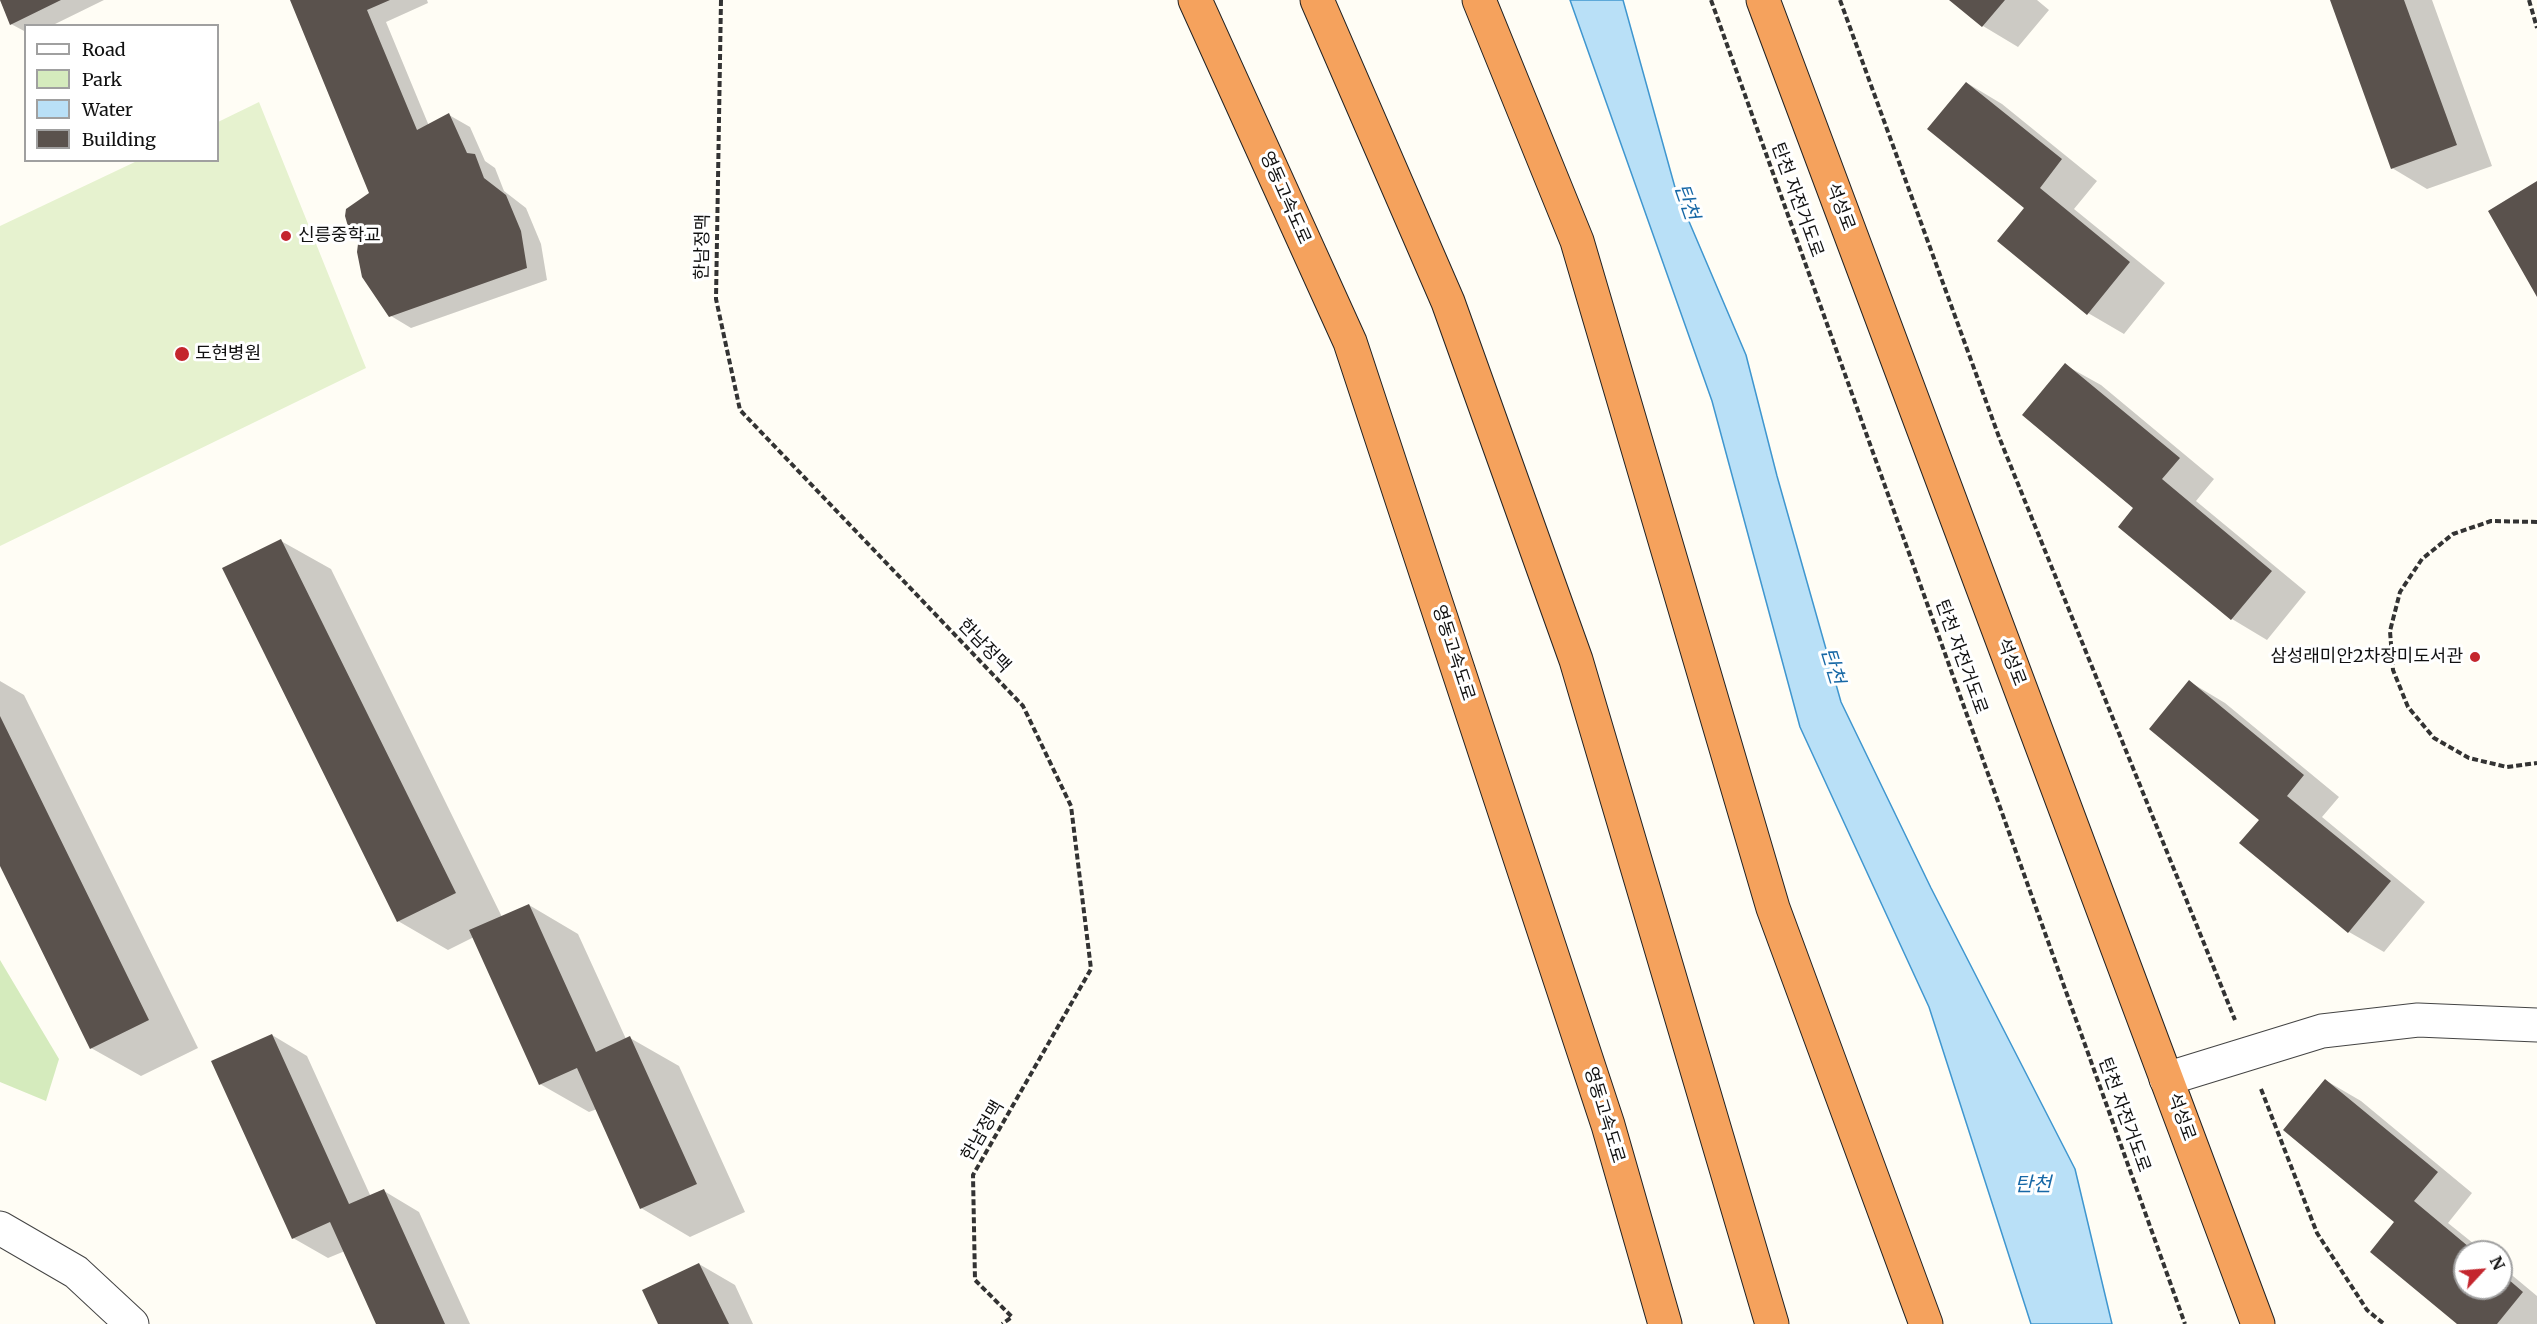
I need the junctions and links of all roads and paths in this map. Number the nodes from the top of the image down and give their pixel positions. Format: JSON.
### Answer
{"nodes":[{"id":1,"x":721,"y":0,"type":"edge"},
{"id":2,"x":1195,"y":0,"type":"edge"},
{"id":3,"x":1317,"y":0,"type":"edge"},
{"id":4,"x":1479,"y":0,"type":"edge"},
{"id":5,"x":1711,"y":0,"type":"edge"},
{"id":6,"x":1763,"y":0,"type":"edge"},
{"id":7,"x":1840,"y":0,"type":"edge"},
{"id":8,"x":2529,"y":0,"type":"edge"},
{"id":9,"x":2537,"y":28,"type":"edge"},
{"id":10,"x":2537,"y":522,"type":"edge"},
{"id":11,"x":2537,"y":763,"type":"edge"},
{"id":12,"x":2537,"y":1025,"type":"edge"},
{"id":13,"x":2247,"y":1054,"type":"junction"},
{"id":14,"x":2166,"y":1079,"type":"junction"},
{"id":15,"x":0,"y":1228,"type":"edge"},
{"id":16,"x":132,"y":1324,"type":"edge"},
{"id":17,"x":1002,"y":1324,"type":"edge"},
{"id":18,"x":1665,"y":1324,"type":"edge"},
{"id":19,"x":1772,"y":1324,"type":"edge"},
{"id":20,"x":1926,"y":1324,"type":"edge"},
{"id":21,"x":2185,"y":1324,"type":"edge"},
{"id":22,"x":2258,"y":1324,"type":"edge"},
{"id":23,"x":2384,"y":1324,"type":"edge"}],
"edges":[{"from":1,"to":17,"type":"path","name":"한남정맥"},
{"from":2,"to":18,"type":"highway","name":"영동고속도로"},
{"from":3,"to":19,"type":"highway"},
{"from":4,"to":20,"type":"highway"},
{"from":5,"to":21,"type":"path","name":"탄천 자전거도로"},
{"from":6,"to":14,"type":"highway","name":"석성로"},
{"from":7,"to":13,"type":"path"},
{"from":8,"to":9,"type":"path"},
{"from":10,"to":11,"type":"path"},
{"from":12,"to":13,"type":"street"},
{"from":13,"to":14,"type":"street"},
{"from":13,"to":23,"type":"path"},
{"from":14,"to":22,"type":"highway","name":"석성로"},
{"from":15,"to":16,"type":"street"}]}
